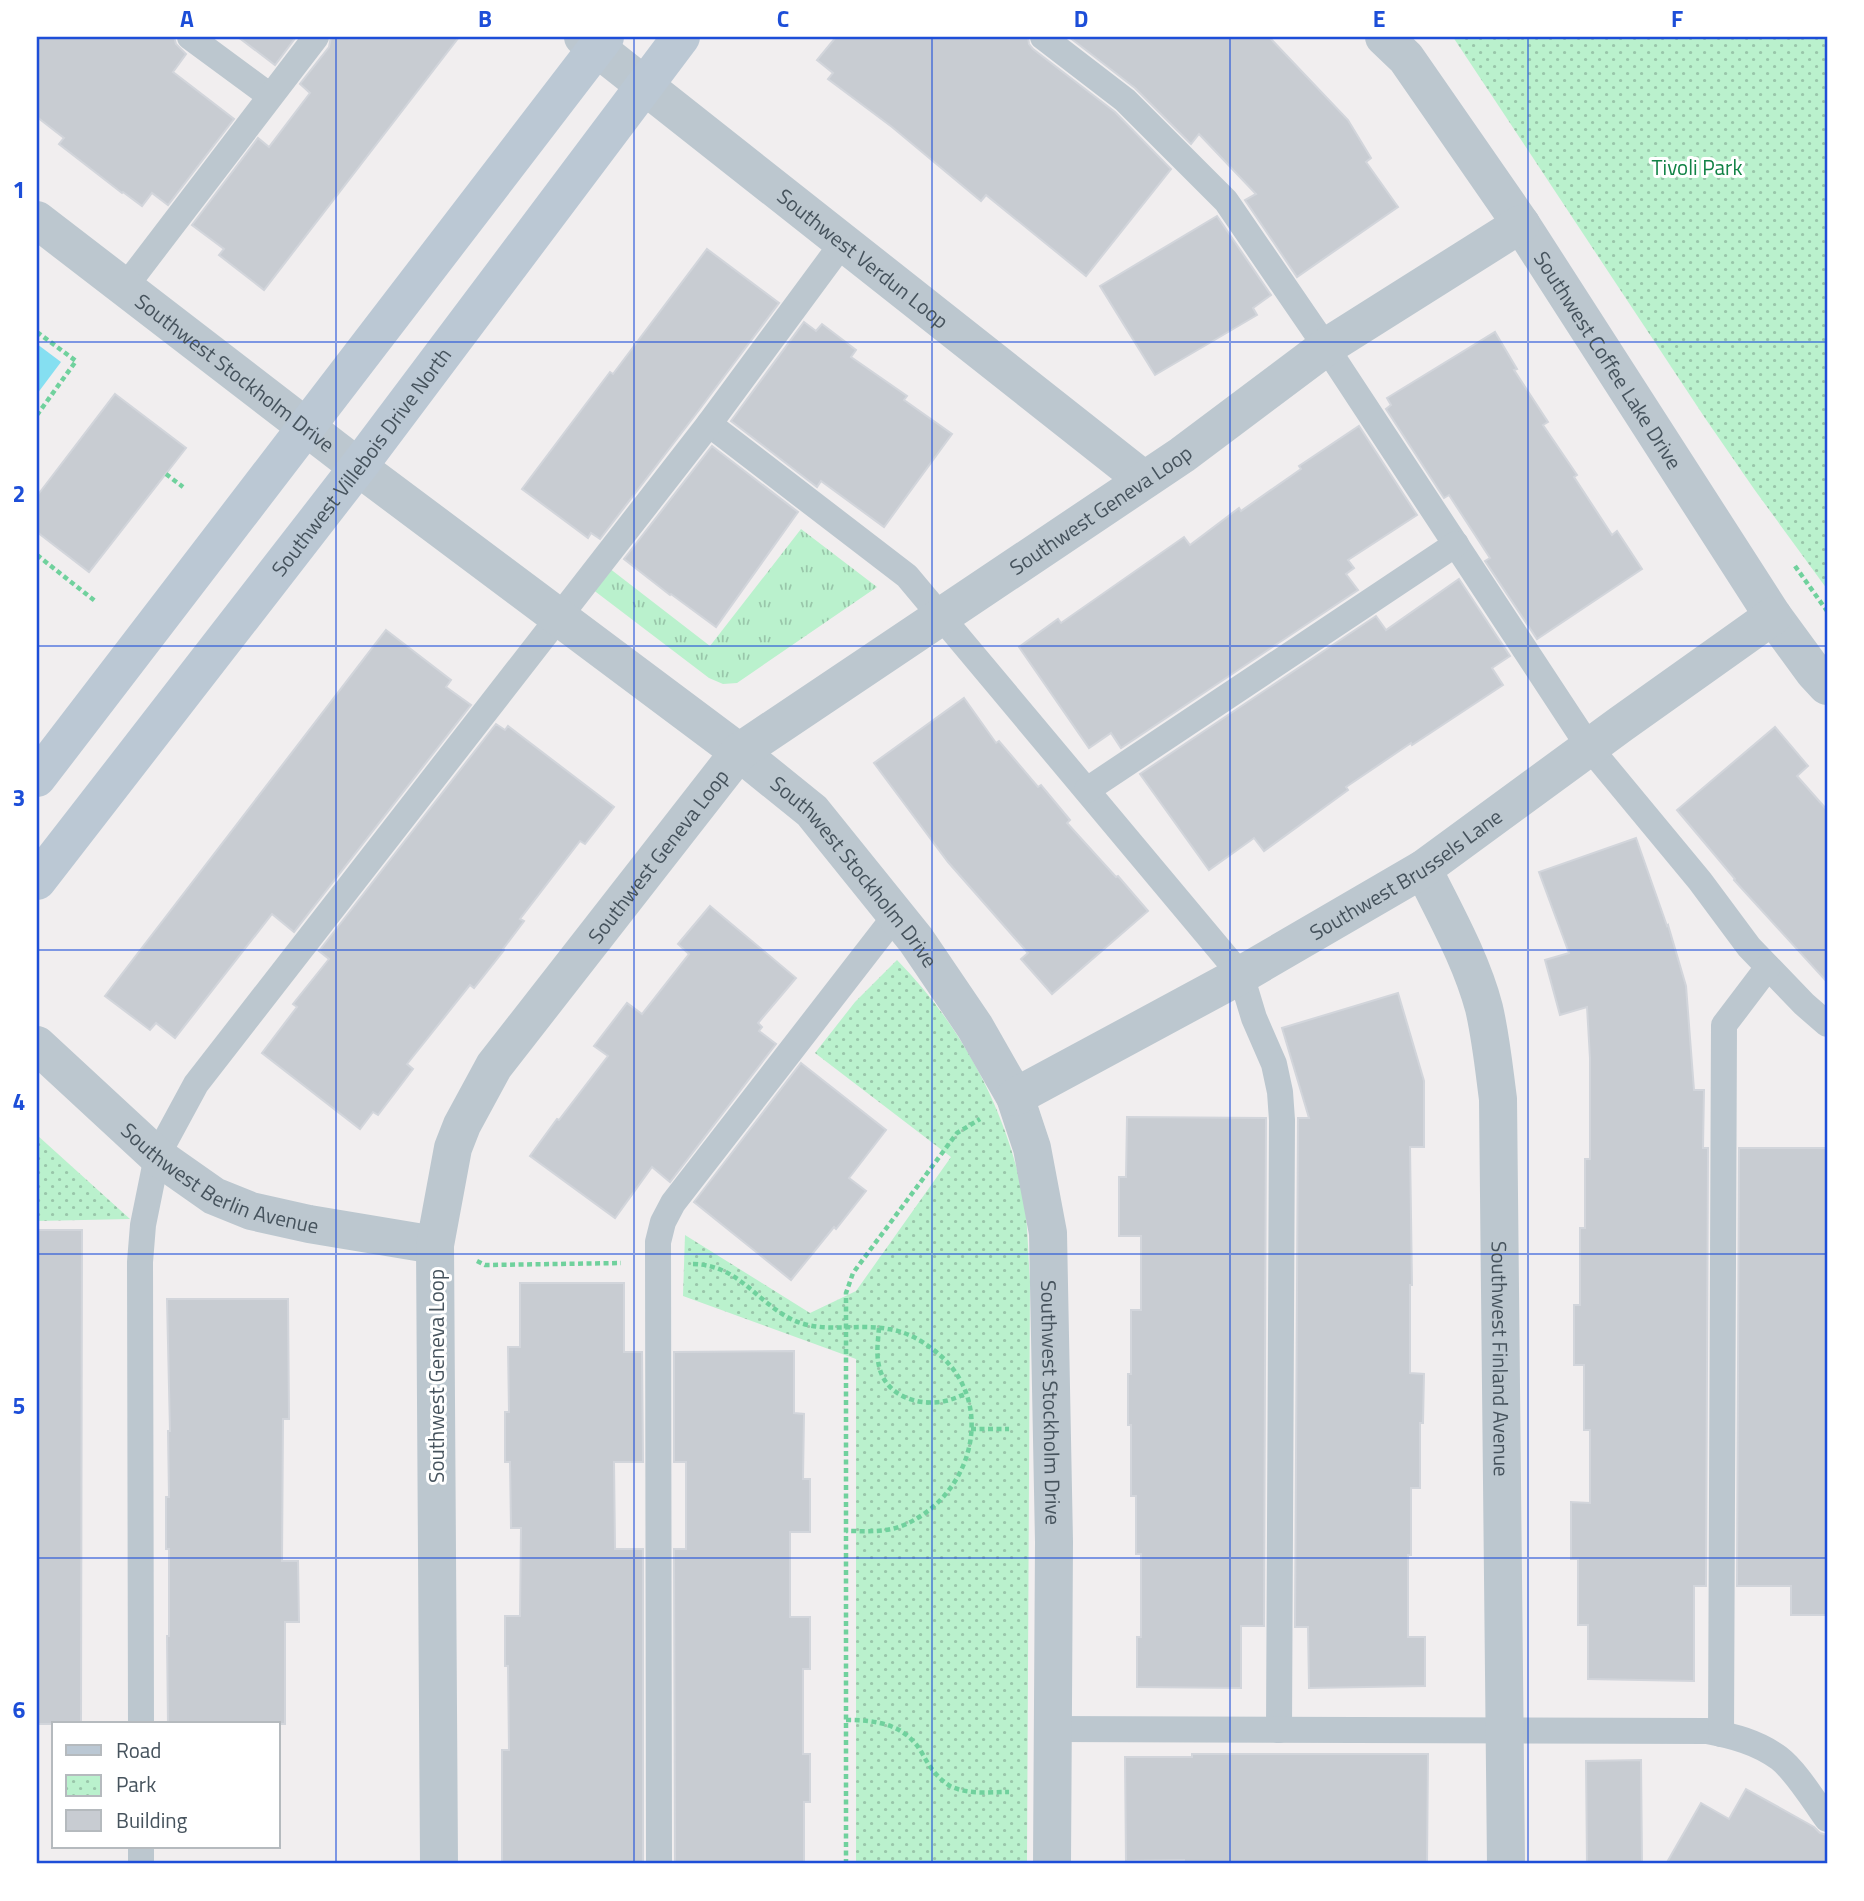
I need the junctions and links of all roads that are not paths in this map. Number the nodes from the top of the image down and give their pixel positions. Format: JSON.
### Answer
{"nodes":[{"id":1,"x":190,"y":37,"type":"edge"},
{"id":2,"x":316,"y":37,"type":"edge"},
{"id":3,"x":681,"y":37,"type":"edge"},
{"id":4,"x":1043,"y":37,"type":"edge"},
{"id":5,"x":1384,"y":37,"type":"edge"},
{"id":6,"x":595,"y":40,"type":"edge"},
{"id":7,"x":645,"y":84,"type":"junction"},
{"id":8,"x":270,"y":96,"type":"junction"},
{"id":9,"x":37,"y":220,"type":"edge"},
{"id":10,"x":1521,"y":224,"type":"junction"},
{"id":11,"x":844,"y":241,"type":"junction"},
{"id":12,"x":125,"y":287,"type":"junction"},
{"id":13,"x":1326,"y":347,"type":"junction"},
{"id":14,"x":709,"y":424,"type":"junction"},
{"id":15,"x":306,"y":426,"type":"junction"},
{"id":16,"x":358,"y":467,"type":"junction"},
{"id":17,"x":1143,"y":480,"type":"junction"},
{"id":18,"x":1456,"y":544,"type":"junction"},
{"id":19,"x":558,"y":616,"type":"junction"},
{"id":20,"x":941,"y":616,"type":"junction"},
{"id":21,"x":1773,"y":616,"type":"junction"},
{"id":22,"x":1827,"y":686,"type":"edge"},
{"id":23,"x":1590,"y":747,"type":"junction"},
{"id":24,"x":739,"y":752,"type":"junction"},
{"id":25,"x":37,"y":778,"type":"edge"},
{"id":26,"x":1087,"y":790,"type":"junction"},
{"id":27,"x":1423,"y":869,"type":"junction"},
{"id":28,"x":37,"y":881,"type":"edge"},
{"id":29,"x":896,"y":915,"type":"junction"},
{"id":30,"x":1768,"y":967,"type":"junction"},
{"id":31,"x":1241,"y":975,"type":"junction"},
{"id":32,"x":1827,"y":1024,"type":"edge"},
{"id":33,"x":37,"y":1045,"type":"edge"},
{"id":34,"x":1015,"y":1097,"type":"junction"},
{"id":35,"x":158,"y":1156,"type":"junction"},
{"id":36,"x":435,"y":1245,"type":"junction"},
{"id":37,"x":141,"y":1722,"type":"edge"},
{"id":38,"x":1052,"y":1729,"type":"junction"},
{"id":39,"x":1279,"y":1730,"type":"junction"},
{"id":40,"x":1505,"y":1731,"type":"junction"},
{"id":41,"x":1721,"y":1734,"type":"junction"},
{"id":42,"x":1827,"y":1819,"type":"edge"},
{"id":43,"x":439,"y":1864,"type":"edge"},
{"id":44,"x":659,"y":1864,"type":"edge"},
{"id":45,"x":1052,"y":1864,"type":"edge"},
{"id":46,"x":1506,"y":1864,"type":"edge"}],
"edges":[{"from":1,"to":8,"type":"lane"},
{"from":2,"to":8,"type":"lane"},
{"from":3,"to":7,"type":"street","name":"Southwest Villebois Drive North"},
{"from":4,"to":13,"type":"lane"},
{"from":5,"to":10,"type":"street","name":"Southwest Coffee Lake Drive"},
{"from":6,"to":7,"type":"street","name":"Southwest Verdun Loop"},
{"from":6,"to":15,"type":"street"},
{"from":7,"to":11,"type":"street","name":"Southwest Verdun Loop"},
{"from":7,"to":16,"type":"street","name":"Southwest Villebois Drive North"},
{"from":8,"to":12,"type":"lane"},
{"from":9,"to":12,"type":"street","name":"Southwest Stockholm Drive"},
{"from":10,"to":13,"type":"street","name":"Southwest Geneva Loop"},
{"from":10,"to":21,"type":"street","name":"Southwest Coffee Lake Drive"},
{"from":11,"to":14,"type":"lane"},
{"from":11,"to":17,"type":"street","name":"Southwest Verdun Loop"},
{"from":12,"to":15,"type":"street","name":"Southwest Stockholm Drive"},
{"from":13,"to":17,"type":"street","name":"Southwest Geneva Loop"},
{"from":13,"to":18,"type":"lane"},
{"from":14,"to":19,"type":"lane"},
{"from":14,"to":20,"type":"lane"},
{"from":15,"to":16,"type":"street","name":"Southwest Stockholm Drive"},
{"from":15,"to":25,"type":"street"},
{"from":16,"to":19,"type":"street","name":"Southwest Stockholm Drive"},
{"from":16,"to":28,"type":"street","name":"Southwest Villebois Drive North"},
{"from":17,"to":20,"type":"street","name":"Southwest Geneva Loop"},
{"from":18,"to":23,"type":"lane"},
{"from":18,"to":26,"type":"lane"},
{"from":19,"to":24,"type":"street","name":"Southwest Stockholm Drive"},
{"from":19,"to":35,"type":"lane"},
{"from":20,"to":24,"type":"street","name":"Southwest Geneva Loop"},
{"from":20,"to":26,"type":"lane"},
{"from":21,"to":22,"type":"street","name":"Southwest Coffee Lake Drive"},
{"from":21,"to":23,"type":"street","name":"Southwest Brussels Lane"},
{"from":23,"to":27,"type":"street","name":"Southwest Brussels Lane"},
{"from":23,"to":30,"type":"lane"},
{"from":24,"to":29,"type":"street","name":"Southwest Stockholm Drive"},
{"from":24,"to":36,"type":"street","name":"Southwest Geneva Loop"},
{"from":26,"to":31,"type":"lane"},
{"from":27,"to":31,"type":"street","name":"Southwest Brussels Lane"},
{"from":27,"to":40,"type":"street","name":"Southwest Finland Avenue"},
{"from":29,"to":34,"type":"street","name":"Southwest Stockholm Drive"},
{"from":29,"to":44,"type":"lane"},
{"from":30,"to":32,"type":"lane"},
{"from":30,"to":41,"type":"lane"},
{"from":31,"to":34,"type":"street","name":"Southwest Brussels Lane"},
{"from":31,"to":39,"type":"lane"},
{"from":33,"to":35,"type":"street","name":"Southwest Berlin Avenue"},
{"from":34,"to":38,"type":"street","name":"Southwest Stockholm Drive"},
{"from":35,"to":36,"type":"street","name":"Southwest Berlin Avenue"},
{"from":35,"to":37,"type":"lane"},
{"from":36,"to":43,"type":"street","name":"Southwest Geneva Loop"},
{"from":38,"to":39,"type":"lane"},
{"from":38,"to":45,"type":"street","name":"Southwest Stockholm Drive"},
{"from":39,"to":40,"type":"lane"},
{"from":40,"to":41,"type":"lane"},
{"from":40,"to":46,"type":"street","name":"Southwest Finland Avenue"},
{"from":41,"to":42,"type":"lane"}]}
